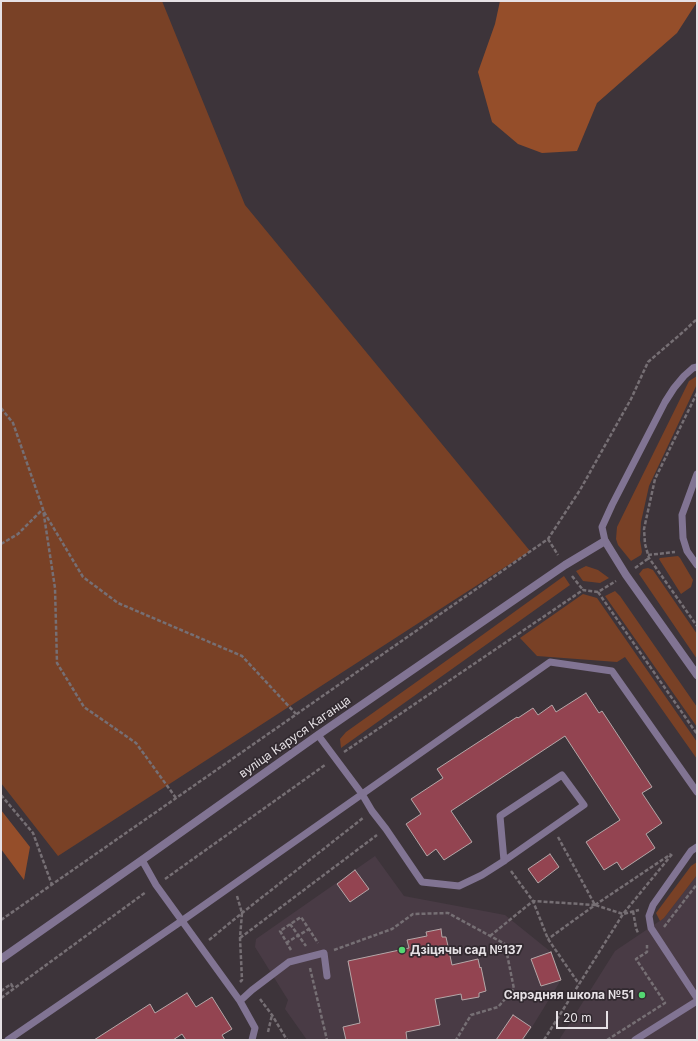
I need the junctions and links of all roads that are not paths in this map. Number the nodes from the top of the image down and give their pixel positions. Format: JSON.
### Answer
{"nodes":[{"id":1,"x":697,"y":367,"type":"edge"},
{"id":2,"x":697,"y":474,"type":"edge"},
{"id":3,"x":605,"y":541,"type":"junction"},
{"id":4,"x":697,"y":565,"type":"edge"},
{"id":5,"x":697,"y":675,"type":"edge"},
{"id":6,"x":318,"y":735,"type":"junction"},
{"id":7,"x":697,"y":792,"type":"edge"},
{"id":8,"x":362,"y":794,"type":"junction"},
{"id":9,"x":697,"y":847,"type":"edge"},
{"id":10,"x":142,"y":860,"type":"junction"},
{"id":11,"x":504,"y":861,"type":"junction"},
{"id":12,"x":183,"y":920,"type":"junction"},
{"id":13,"x":1,"y":959,"type":"edge"},
{"id":14,"x":327,"y":976,"type":"dead end"},
{"id":15,"x":697,"y":999,"type":"edge"},
{"id":16,"x":240,"y":1001,"type":"junction"},
{"id":17,"x":8,"y":1040,"type":"edge"},
{"id":18,"x":252,"y":1040,"type":"edge"},
{"id":19,"x":635,"y":1040,"type":"edge"}],
"edges":[{"from":1,"to":3,"type":"lane"},
{"from":2,"to":4,"type":"lane"},
{"from":3,"to":5,"type":"street"},
{"from":3,"to":6,"type":"street","name":"вуліца Каруся Каганца"},
{"from":6,"to":8,"type":"lane"},
{"from":6,"to":10,"type":"street","name":"вуліца Каруся Каганца"},
{"from":7,"to":8,"type":"lane"},
{"from":8,"to":11,"type":"lane"},
{"from":8,"to":12,"type":"lane"},
{"from":9,"to":15,"type":"lane"},
{"from":10,"to":12,"type":"lane"},
{"from":10,"to":13,"type":"street","name":"вуліца Каруся Каганца"},
{"from":11,"to":11,"type":"lane"},
{"from":12,"to":16,"type":"lane"},
{"from":12,"to":17,"type":"lane"},
{"from":14,"to":16,"type":"lane"},
{"from":15,"to":19,"type":"lane"},
{"from":16,"to":18,"type":"lane"}]}
